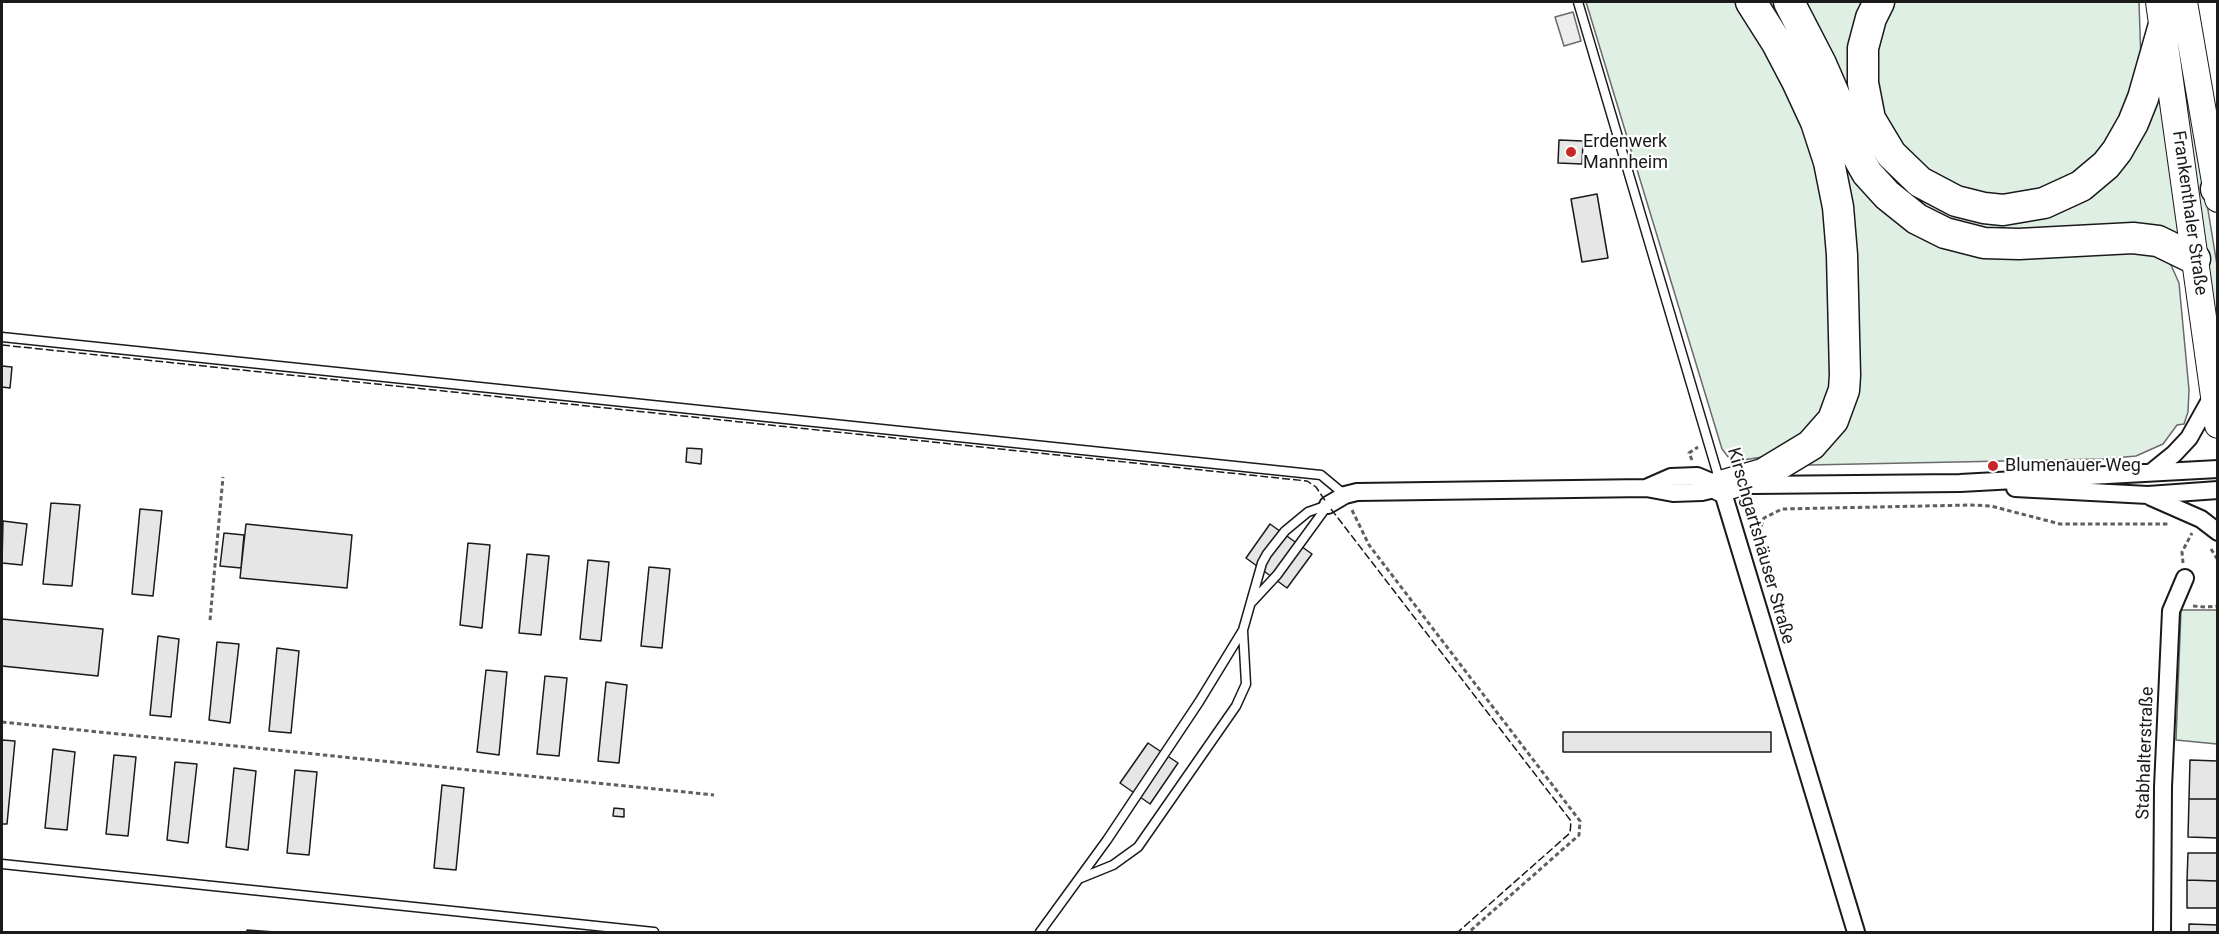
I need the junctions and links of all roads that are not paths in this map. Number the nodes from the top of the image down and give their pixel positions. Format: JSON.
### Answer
{"nodes":[{"id":1,"x":1578,"y":2,"type":"edge"},
{"id":2,"x":1751,"y":2,"type":"edge"},
{"id":3,"x":1789,"y":2,"type":"edge"},
{"id":4,"x":1879,"y":2,"type":"edge"},
{"id":5,"x":2184,"y":2,"type":"edge"},
{"id":6,"x":2161,"y":15,"type":"edge"},
{"id":7,"x":2217,"y":193,"type":"edge"},
{"id":8,"x":2194,"y":259,"type":"junction"},
{"id":9,"x":2,"y":337,"type":"edge"},
{"id":10,"x":2213,"y":395,"type":"junction"},
{"id":11,"x":2217,"y":425,"type":"edge"},
{"id":12,"x":2217,"y":469,"type":"edge"},
{"id":13,"x":2153,"y":471,"type":"junction"},
{"id":14,"x":1960,"y":483,"type":"junction"},
{"id":15,"x":1721,"y":486,"type":"junction"},
{"id":16,"x":2217,"y":490,"type":"edge"},
{"id":17,"x":1345,"y":495,"type":"junction"},
{"id":18,"x":2148,"y":495,"type":"junction"},
{"id":19,"x":1328,"y":505,"type":"junction"},
{"id":20,"x":2217,"y":532,"type":"edge"},
{"id":21,"x":2185,"y":578,"type":"dead end"},
{"id":22,"x":1249,"y":606,"type":"junction"},
{"id":23,"x":1243,"y":630,"type":"junction"},
{"id":24,"x":2,"y":864,"type":"edge"},
{"id":25,"x":1078,"y":880,"type":"junction"},
{"id":26,"x":654,"y":933,"type":"edge"},
{"id":27,"x":1040,"y":933,"type":"edge"},
{"id":28,"x":1856,"y":933,"type":"edge"},
{"id":29,"x":2162,"y":933,"type":"edge"}],
"edges":[{"from":1,"to":15,"type":"lane","name":"Kirschgartshäuser Straße"},
{"from":2,"to":15,"type":"highway"},
{"from":3,"to":8,"type":"highway"},
{"from":4,"to":6,"type":"highway"},
{"from":5,"to":7,"type":"main road","name":"Frankenthaler Straße"},
{"from":6,"to":8,"type":"main road","name":"Frankenthaler Straße"},
{"from":8,"to":10,"type":"main road","name":"Frankenthaler Straße"},
{"from":9,"to":17,"type":"lane"},
{"from":10,"to":11,"type":"main road","name":"Frankenthaler Straße"},
{"from":10,"to":13,"type":"street"},
{"from":12,"to":13,"type":"street"},
{"from":13,"to":14,"type":"street"},
{"from":14,"to":15,"type":"street"},
{"from":14,"to":18,"type":"street"},
{"from":15,"to":17,"type":"street"},
{"from":15,"to":28,"type":"street","name":"Kirschgartshäuser Straße"},
{"from":16,"to":18,"type":"street"},
{"from":17,"to":19,"type":"street"},
{"from":18,"to":20,"type":"street"},
{"from":19,"to":22,"type":"lane"},
{"from":19,"to":22,"type":"lane"},
{"from":21,"to":29,"type":"street","name":"Stabhalterstraße"},
{"from":22,"to":23,"type":"lane"},
{"from":23,"to":25,"type":"lane"},
{"from":23,"to":25,"type":"lane"},
{"from":24,"to":26,"type":"lane"},
{"from":25,"to":27,"type":"lane"}]}
